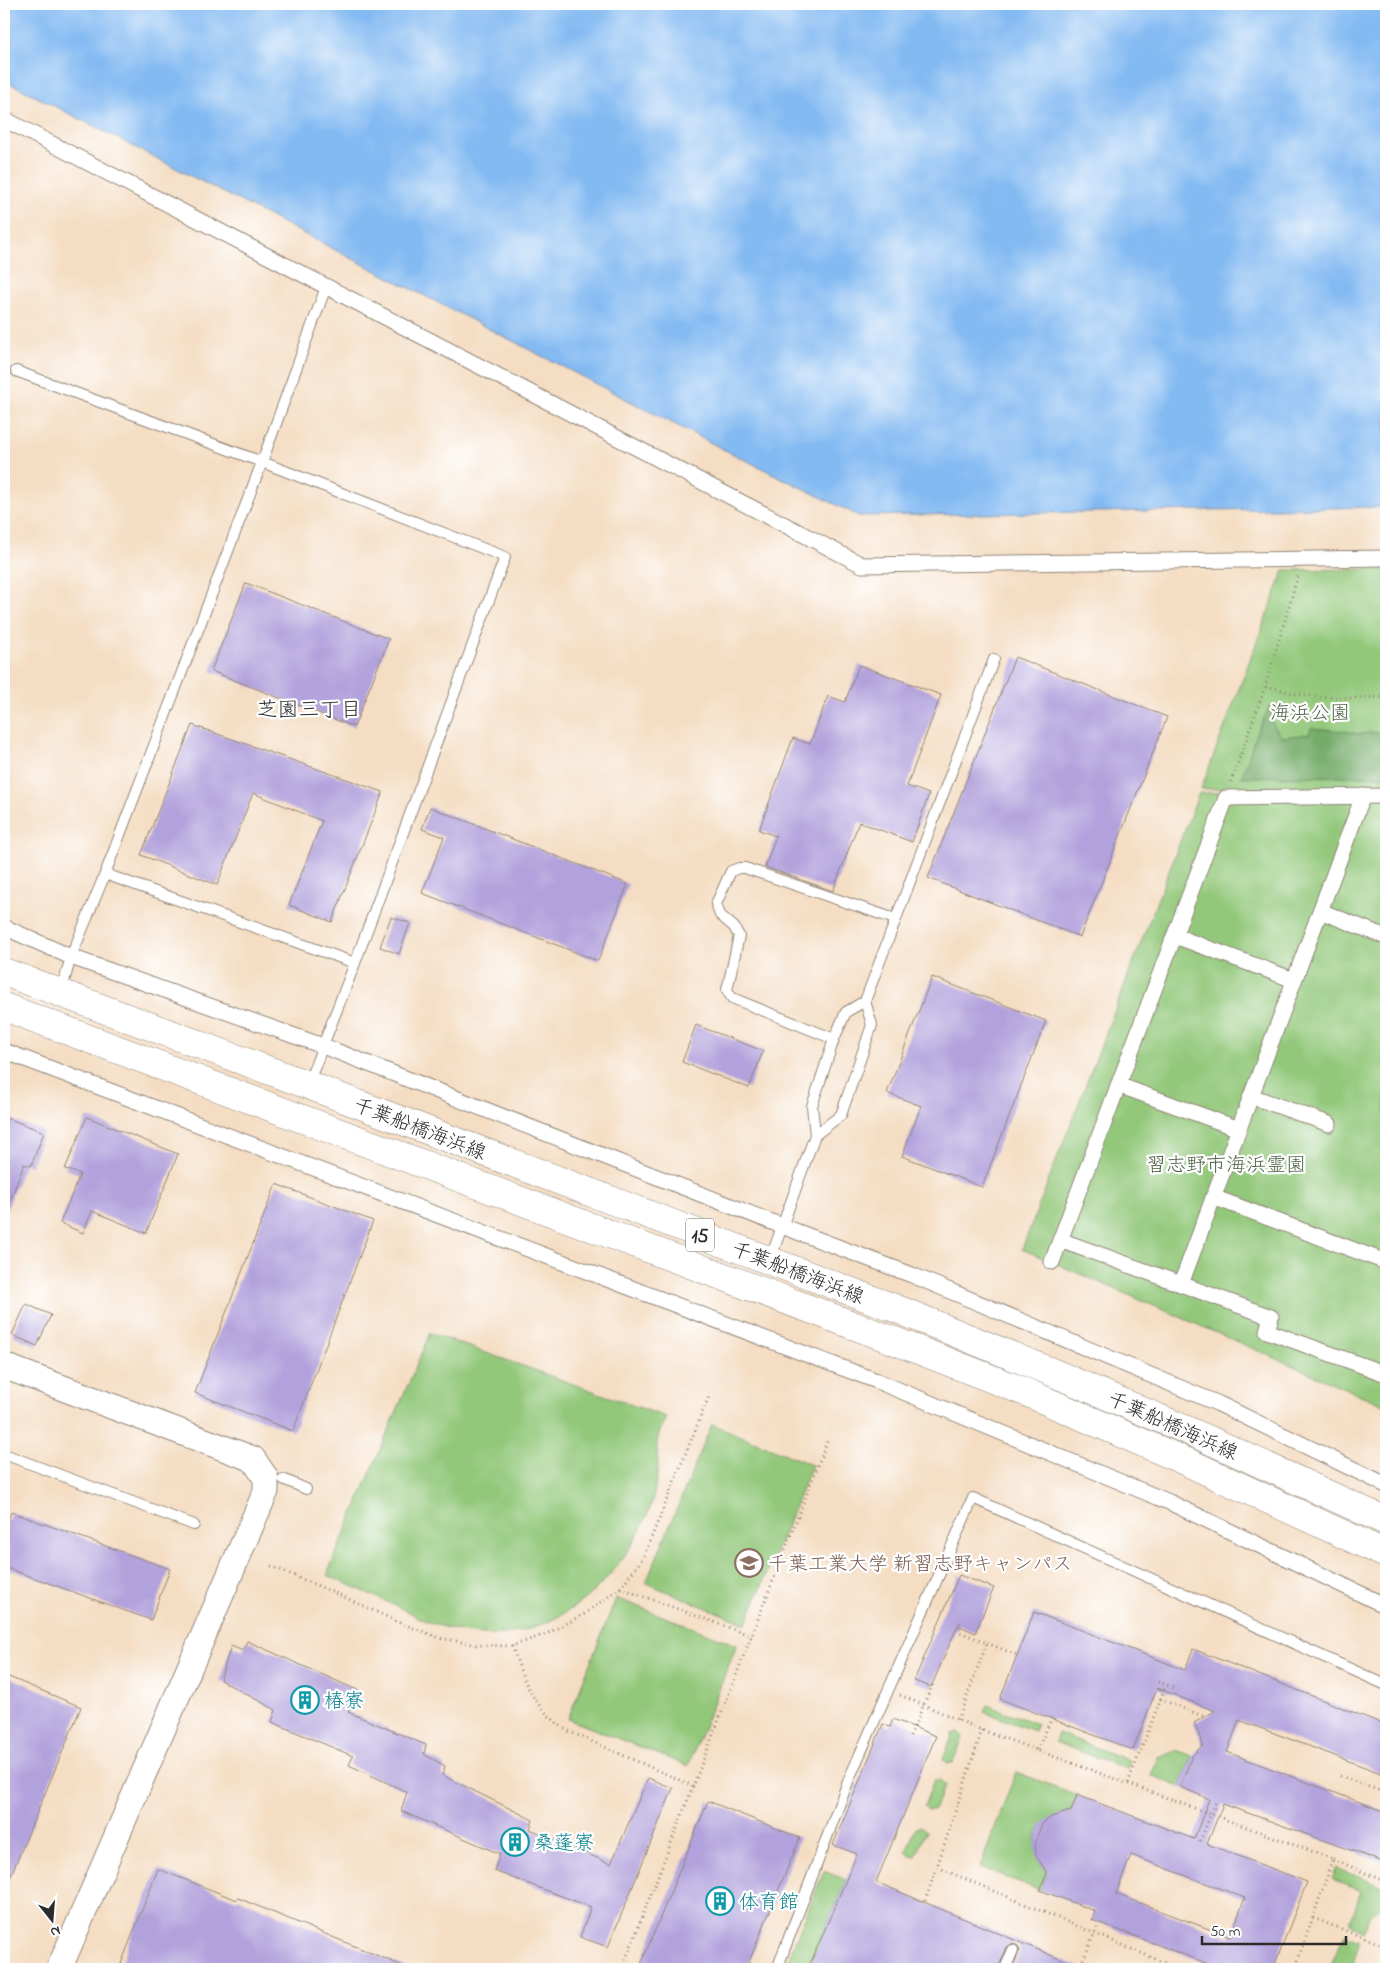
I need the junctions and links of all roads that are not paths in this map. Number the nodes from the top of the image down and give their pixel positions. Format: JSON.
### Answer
{"nodes":[{"id":1,"x":4,"y":119,"type":"edge"},
{"id":2,"x":326,"y":288,"type":"junction"},
{"id":3,"x":16,"y":371,"type":"dead end"},
{"id":4,"x":262,"y":462,"type":"junction"},
{"id":5,"x":1386,"y":558,"type":"edge"},
{"id":6,"x":994,"y":659,"type":"dead end"},
{"id":7,"x":1364,"y":796,"type":"junction"},
{"id":8,"x":1386,"y":796,"type":"edge"},
{"id":9,"x":105,"y":874,"type":"junction"},
{"id":10,"x":1320,"y":911,"type":"junction"},
{"id":11,"x":895,"y":920,"type":"junction"},
{"id":12,"x":4,"y":927,"type":"edge"},
{"id":13,"x":1174,"y":936,"type":"junction"},
{"id":14,"x":1386,"y":937,"type":"edge"},
{"id":15,"x":71,"y":957,"type":"junction"},
{"id":16,"x":355,"y":963,"type":"junction"},
{"id":17,"x":4,"y":972,"type":"edge"},
{"id":18,"x":1294,"y":980,"type":"junction"},
{"id":19,"x":61,"y":992,"type":"junction"},
{"id":20,"x":865,"y":1001,"type":"junction"},
{"id":21,"x":4,"y":1007,"type":"edge"},
{"id":22,"x":834,"y":1038,"type":"junction"},
{"id":23,"x":323,"y":1046,"type":"junction"},
{"id":24,"x":4,"y":1051,"type":"edge"},
{"id":25,"x":1118,"y":1084,"type":"junction"},
{"id":26,"x":308,"y":1085,"type":"junction"},
{"id":27,"x":1251,"y":1096,"type":"junction"},
{"id":28,"x":1329,"y":1124,"type":"dead end"},
{"id":29,"x":1239,"y":1128,"type":"junction"},
{"id":30,"x":815,"y":1135,"type":"junction"},
{"id":31,"x":1213,"y":1197,"type":"junction"},
{"id":32,"x":782,"y":1226,"type":"junction"},
{"id":33,"x":1060,"y":1240,"type":"junction"},
{"id":34,"x":770,"y":1261,"type":"junction"},
{"id":35,"x":1052,"y":1262,"type":"dead end"},
{"id":36,"x":1386,"y":1262,"type":"edge"},
{"id":37,"x":1181,"y":1284,"type":"junction"},
{"id":38,"x":4,"y":1366,"type":"edge"},
{"id":39,"x":1386,"y":1374,"type":"edge"},
{"id":40,"x":4,"y":1454,"type":"edge"},
{"id":41,"x":283,"y":1479,"type":"dead end"},
{"id":42,"x":1386,"y":1485,"type":"edge"},
{"id":43,"x":306,"y":1489,"type":"dead end"},
{"id":44,"x":1386,"y":1521,"type":"edge"},
{"id":45,"x":194,"y":1525,"type":"dead end"},
{"id":46,"x":1386,"y":1554,"type":"edge"},
{"id":47,"x":1386,"y":1606,"type":"edge"},
{"id":48,"x":1386,"y":1685,"type":"edge"},
{"id":49,"x":1013,"y":1950,"type":"dead end"},
{"id":50,"x":59,"y":1969,"type":"edge"},
{"id":51,"x":777,"y":1969,"type":"edge"},
{"id":52,"x":1005,"y":1969,"type":"edge"}],
"edges":[{"from":1,"to":2,"type":"street"},
{"from":2,"to":4,"type":"lane"},
{"from":2,"to":5,"type":"street"},
{"from":3,"to":4,"type":"lane"},
{"from":4,"to":9,"type":"lane"},
{"from":4,"to":16,"type":"lane"},
{"from":6,"to":11,"type":"lane"},
{"from":7,"to":8,"type":"street"},
{"from":7,"to":10,"type":"street"},
{"from":7,"to":13,"type":"street"},
{"from":9,"to":15,"type":"lane"},
{"from":9,"to":16,"type":"lane"},
{"from":10,"to":14,"type":"street"},
{"from":10,"to":18,"type":"street"},
{"from":11,"to":20,"type":"lane"},
{"from":11,"to":22,"type":"lane"},
{"from":12,"to":15,"type":"street"},
{"from":13,"to":18,"type":"street"},
{"from":13,"to":25,"type":"street"},
{"from":15,"to":19,"type":"lane"},
{"from":15,"to":23,"type":"street"},
{"from":16,"to":23,"type":"lane"},
{"from":17,"to":19,"type":"main road","name":"千葉船橋海浜線","number":"15"},
{"from":18,"to":27,"type":"street"},
{"from":19,"to":26,"type":"main road","name":"千葉船橋海浜線","number":"15"},
{"from":20,"to":22,"type":"lane"},
{"from":20,"to":30,"type":"lane"},
{"from":21,"to":46,"type":"main road","name":"千葉船橋海浜線","number":"15"},
{"from":22,"to":30,"type":"lane"},
{"from":23,"to":26,"type":"lane"},
{"from":23,"to":32,"type":"street"},
{"from":24,"to":47,"type":"street"},
{"from":25,"to":29,"type":"street"},
{"from":25,"to":33,"type":"street"},
{"from":26,"to":34,"type":"main road","name":"千葉船橋海浜線","number":"15"},
{"from":27,"to":28,"type":"street"},
{"from":27,"to":29,"type":"street"},
{"from":29,"to":31,"type":"street"},
{"from":30,"to":32,"type":"lane"},
{"from":31,"to":36,"type":"street"},
{"from":31,"to":37,"type":"street"},
{"from":32,"to":34,"type":"lane"},
{"from":32,"to":42,"type":"street"},
{"from":33,"to":35,"type":"street"},
{"from":33,"to":37,"type":"street"},
{"from":34,"to":44,"type":"main road","name":"千葉船橋海浜線","number":"15"},
{"from":37,"to":39,"type":"street"},
{"from":38,"to":50,"type":"street"},
{"from":40,"to":45,"type":"lane"},
{"from":41,"to":43,"type":"lane"},
{"from":48,"to":51,"type":"lane"},
{"from":49,"to":52,"type":"lane"}]}
